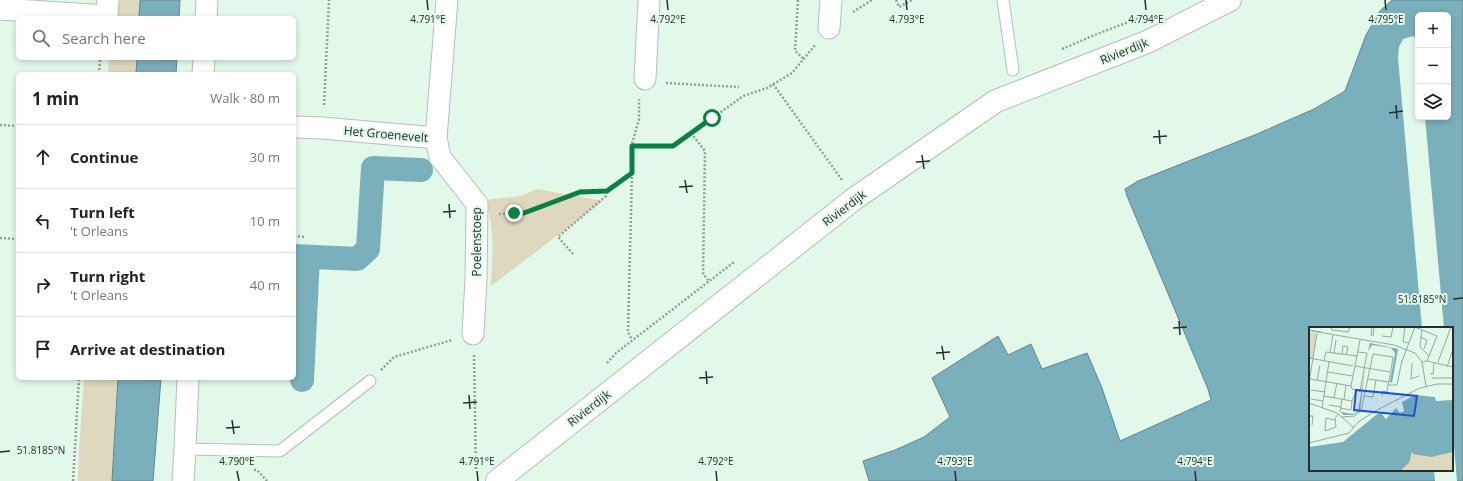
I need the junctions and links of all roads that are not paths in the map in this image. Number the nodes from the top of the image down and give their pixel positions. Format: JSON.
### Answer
{"nodes":[{"id":1,"x":108,"y":0,"type":"edge"},
{"id":2,"x":207,"y":0,"type":"edge"},
{"id":3,"x":447,"y":0,"type":"edge"},
{"id":4,"x":649,"y":0,"type":"edge"},
{"id":5,"x":831,"y":0,"type":"edge"},
{"id":6,"x":1004,"y":0,"type":"edge"},
{"id":7,"x":1230,"y":0,"type":"edge"},
{"id":8,"x":0,"y":9,"type":"edge"},
{"id":9,"x":206,"y":16,"type":"edge"},
{"id":10,"x":824,"y":35,"type":"road end"},
{"id":11,"x":204,"y":60,"type":"edge"},
{"id":12,"x":1013,"y":70,"type":"dead end"},
{"id":13,"x":203,"y":72,"type":"edge"},
{"id":14,"x":642,"y":81,"type":"road end"},
{"id":15,"x":296,"y":127,"type":"edge"},
{"id":16,"x":436,"y":138,"type":"junction"},
{"id":17,"x":473,"y":334,"type":"road end"},
{"id":18,"x":188,"y":380,"type":"edge"},
{"id":19,"x":370,"y":381,"type":"road end"},
{"id":20,"x":185,"y":449,"type":"junction"},
{"id":21,"x":183,"y":481,"type":"edge"},
{"id":22,"x":498,"y":481,"type":"edge"}],
"edges":[{"from":1,"to":8,"type":"street"},
{"from":2,"to":9,"type":"street"},
{"from":3,"to":16,"type":"street","name":"Het Groenevelt"},
{"from":4,"to":14,"type":"street"},
{"from":5,"to":10,"type":"street"},
{"from":6,"to":12,"type":"lane"},
{"from":7,"to":22,"type":"street","name":"Rivierdijk"},
{"from":11,"to":13,"type":"street"},
{"from":15,"to":16,"type":"street","name":"Het Groenevelt"},
{"from":16,"to":17,"type":"street","name":"Poelenstoep"},
{"from":18,"to":20,"type":"street"},
{"from":19,"to":20,"type":"lane"},
{"from":20,"to":21,"type":"street"}]}
